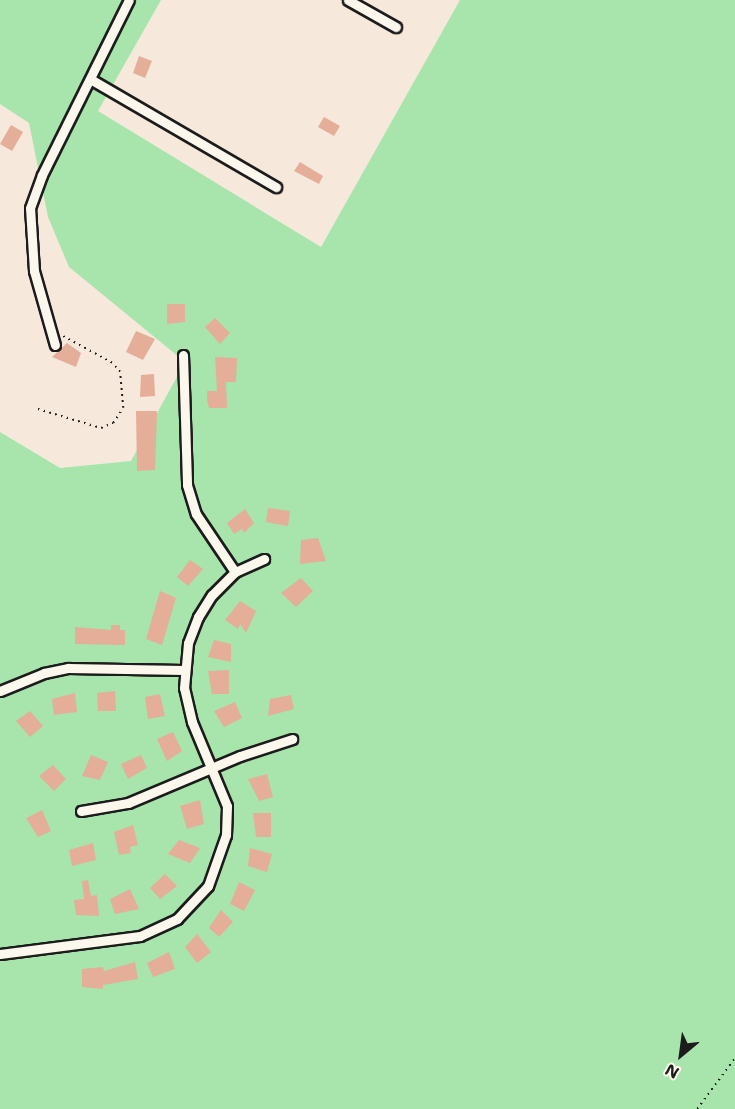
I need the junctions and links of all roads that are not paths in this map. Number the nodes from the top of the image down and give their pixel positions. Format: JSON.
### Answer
{"nodes":[{"id":1,"x":129,"y":0,"type":"edge"},
{"id":2,"x":348,"y":0,"type":"edge"},
{"id":3,"x":396,"y":27,"type":"dead end"},
{"id":4,"x":92,"y":80,"type":"junction"},
{"id":5,"x":276,"y":187,"type":"dead end"},
{"id":6,"x":55,"y":345,"type":"dead end"},
{"id":7,"x":183,"y":356,"type":"dead end"},
{"id":8,"x":264,"y":559,"type":"dead end"},
{"id":9,"x":235,"y":572,"type":"junction"},
{"id":10,"x":184,"y":670,"type":"junction"},
{"id":11,"x":0,"y":691,"type":"edge"},
{"id":12,"x":292,"y":739,"type":"dead end"},
{"id":13,"x":214,"y":768,"type":"junction"},
{"id":14,"x":81,"y":811,"type":"dead end"},
{"id":15,"x":0,"y":954,"type":"edge"}],
"edges":[{"from":1,"to":4,"type":"street"},
{"from":2,"to":3,"type":"street"},
{"from":4,"to":5,"type":"street"},
{"from":4,"to":6,"type":"street"},
{"from":7,"to":9,"type":"street"},
{"from":8,"to":9,"type":"street"},
{"from":9,"to":10,"type":"street"},
{"from":10,"to":11,"type":"street"},
{"from":10,"to":13,"type":"street"},
{"from":12,"to":13,"type":"street"},
{"from":13,"to":14,"type":"street"},
{"from":13,"to":15,"type":"street"}]}
